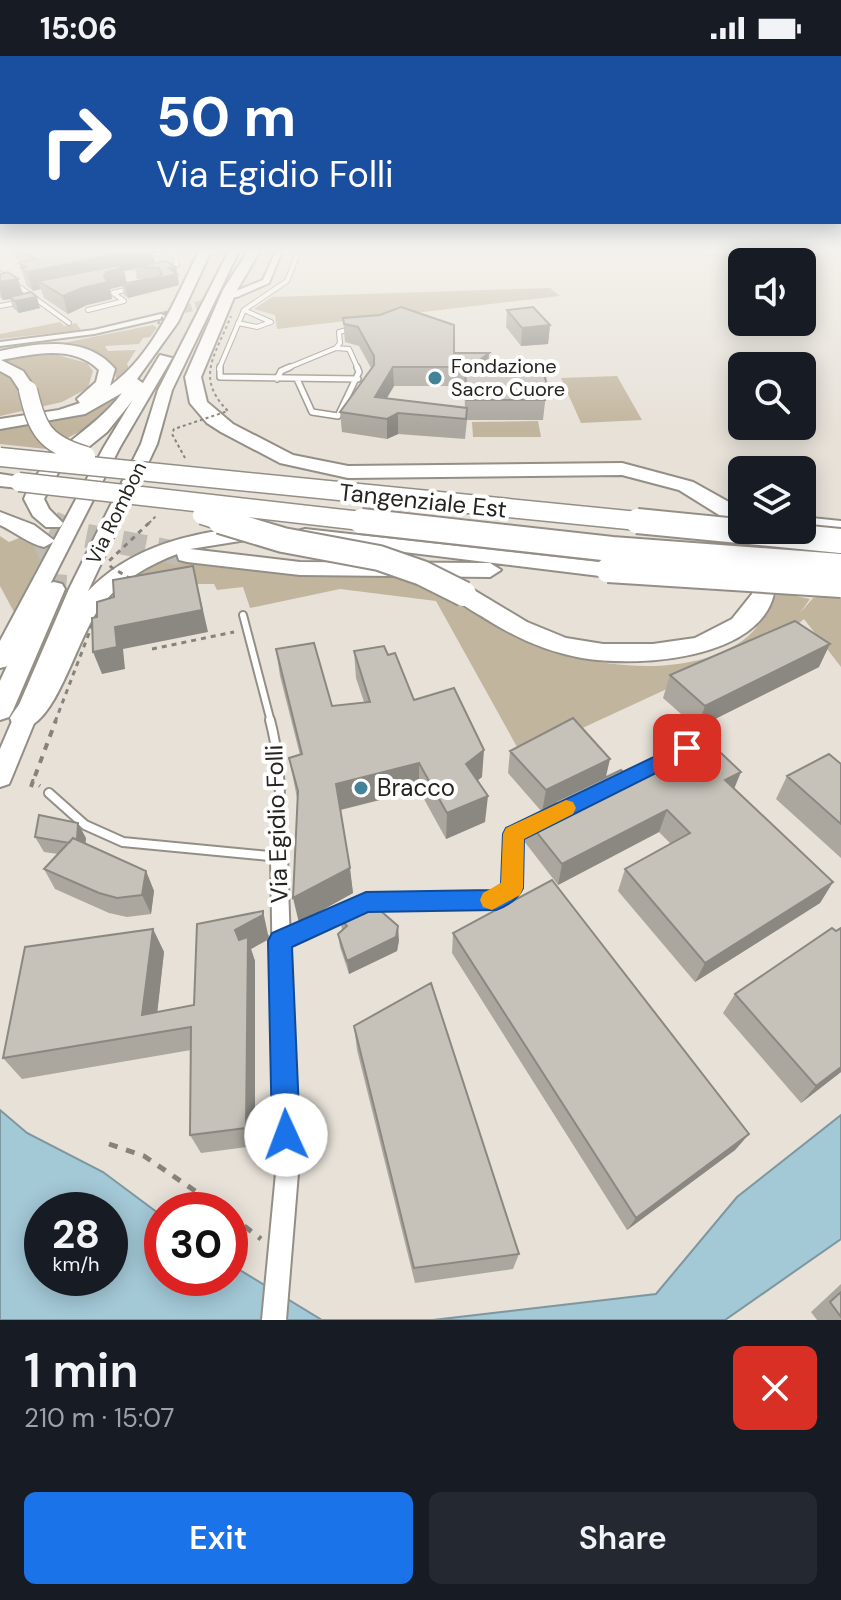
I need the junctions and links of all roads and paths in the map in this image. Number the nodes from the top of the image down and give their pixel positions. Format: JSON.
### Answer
{"nodes":[{"id":1,"x":52,"y":310,"type":"edge"},
{"id":2,"x":170,"y":310,"type":"tunnel mouth"},
{"id":3,"x":172,"y":310,"type":"tunnel mouth"},
{"id":4,"x":190,"y":310,"type":"edge"},
{"id":5,"x":205,"y":310,"type":"edge"},
{"id":6,"x":244,"y":310,"type":"joint"},
{"id":7,"x":226,"y":312,"type":"joint"},
{"id":8,"x":165,"y":318,"type":"junction"},
{"id":9,"x":69,"y":323,"type":"dead end"},
{"id":10,"x":238,"y":323,"type":"junction"},
{"id":11,"x":359,"y":328,"type":"edge"},
{"id":12,"x":0,"y":344,"type":"edge"},
{"id":13,"x":336,"y":348,"type":"junction"},
{"id":14,"x":0,"y":356,"type":"edge"},
{"id":15,"x":0,"y":365,"type":"edge"},
{"id":16,"x":277,"y":379,"type":"junction"},
{"id":17,"x":297,"y":379,"type":"junction"},
{"id":18,"x":358,"y":379,"type":"junction"},
{"id":19,"x":29,"y":420,"type":"junction"},
{"id":20,"x":0,"y":424,"type":"edge"},
{"id":21,"x":227,"y":428,"type":"junction"},
{"id":22,"x":0,"y":457,"type":"edge"},
{"id":23,"x":185,"y":459,"type":"dead end"},
{"id":24,"x":9,"y":481,"type":"edge"},
{"id":25,"x":232,"y":482,"type":"junction"},
{"id":26,"x":728,"y":509,"type":"edge"},
{"id":27,"x":160,"y":512,"type":"dead end"},
{"id":28,"x":0,"y":518,"type":"edge"},
{"id":29,"x":728,"y":518,"type":"edge"},
{"id":30,"x":816,"y":524,"type":"edge"},
{"id":31,"x":841,"y":527,"type":"edge"},
{"id":32,"x":841,"y":541,"type":"edge"},
{"id":33,"x":757,"y":544,"type":"edge"},
{"id":34,"x":187,"y":555,"type":"tunnel mouth"},
{"id":35,"x":841,"y":566,"type":"edge"},
{"id":36,"x":608,"y":570,"type":"junction"},
{"id":37,"x":140,"y":585,"type":"edge"},
{"id":38,"x":841,"y":585,"type":"edge"},
{"id":39,"x":54,"y":589,"type":"tunnel mouth"},
{"id":40,"x":243,"y":615,"type":"dead end"},
{"id":41,"x":94,"y":622,"type":"edge"},
{"id":42,"x":247,"y":629,"type":"junction"},
{"id":43,"x":152,"y":649,"type":"dead end"},
{"id":44,"x":0,"y":661,"type":"edge"},
{"id":45,"x":12,"y":714,"type":"edge"},
{"id":46,"x":0,"y":777,"type":"edge"},
{"id":47,"x":34,"y":778,"type":"dead end"},
{"id":48,"x":49,"y":793,"type":"dead end"},
{"id":49,"x":540,"y":821,"type":"edge"},
{"id":50,"x":279,"y":857,"type":"junction"},
{"id":51,"x":280,"y":941,"type":"junction"},
{"id":52,"x":109,"y":1144,"type":"dead end"},
{"id":53,"x":197,"y":1192,"type":"edge"},
{"id":54,"x":248,"y":1229,"type":"edge"},
{"id":55,"x":261,"y":1239,"type":"dead end"},
{"id":56,"x":274,"y":1320,"type":"edge"}],
"edges":[{"from":1,"to":9,"type":"lane"},
{"from":2,"to":8,"type":"highway"},
{"from":3,"to":8,"type":"highway"},
{"from":4,"to":44,"type":"main road","name":"Via Rombon"},
{"from":5,"to":45,"type":"main road","name":"Via Rombon"},
{"from":6,"to":10,"type":"lane"},
{"from":6,"to":10,"type":"lane"},
{"from":7,"to":21,"type":"highway"},
{"from":7,"to":23,"type":"path","bridge":true},
{"from":8,"to":12,"type":"street"},
{"from":8,"to":19,"type":"highway"},
{"from":8,"to":28,"type":"highway"},
{"from":10,"to":16,"type":"lane"},
{"from":11,"to":13,"type":"lane"},
{"from":13,"to":16,"type":"lane"},
{"from":13,"to":18,"type":"lane"},
{"from":14,"to":19,"type":"highway"},
{"from":15,"to":25,"type":"highway","bridge":true},
{"from":16,"to":17,"type":"lane"},
{"from":17,"to":18,"type":"lane"},
{"from":17,"to":18,"type":"lane"},
{"from":19,"to":20,"type":"highway"},
{"from":21,"to":26,"type":"highway"},
{"from":21,"to":29,"type":"highway"},
{"from":22,"to":25,"type":"highway","name":"Tangenziale Est","bridge":true},
{"from":24,"to":33,"type":"highway","bridge":true},
{"from":24,"to":35,"type":"highway","name":"Tangenziale Est","bridge":true},
{"from":25,"to":32,"type":"highway","name":"Tangenziale Est","bridge":true},
{"from":27,"to":37,"type":"path","bridge":true},
{"from":30,"to":31,"type":"highway"},
{"from":34,"to":36,"type":"highway"},
{"from":36,"to":38,"type":"highway","bridge":true},
{"from":36,"to":45,"type":"highway"},
{"from":39,"to":45,"type":"highway"},
{"from":40,"to":42,"type":"lane","name":"Via Egidio Folli"},
{"from":41,"to":47,"type":"path","bridge":true},
{"from":42,"to":43,"type":"path"},
{"from":42,"to":50,"type":"lane","name":"Via Egidio Folli"},
{"from":45,"to":46,"type":"main road","name":"Via Rombon"},
{"from":48,"to":50,"type":"lane"},
{"from":49,"to":51,"type":"lane","name":"Via Egidio Folli"},
{"from":50,"to":51,"type":"street","name":"Via Egidio Folli"},
{"from":51,"to":56,"type":"street","name":"Via Egidio Folli"},
{"from":52,"to":53,"type":"path"},
{"from":54,"to":55,"type":"path"}]}
